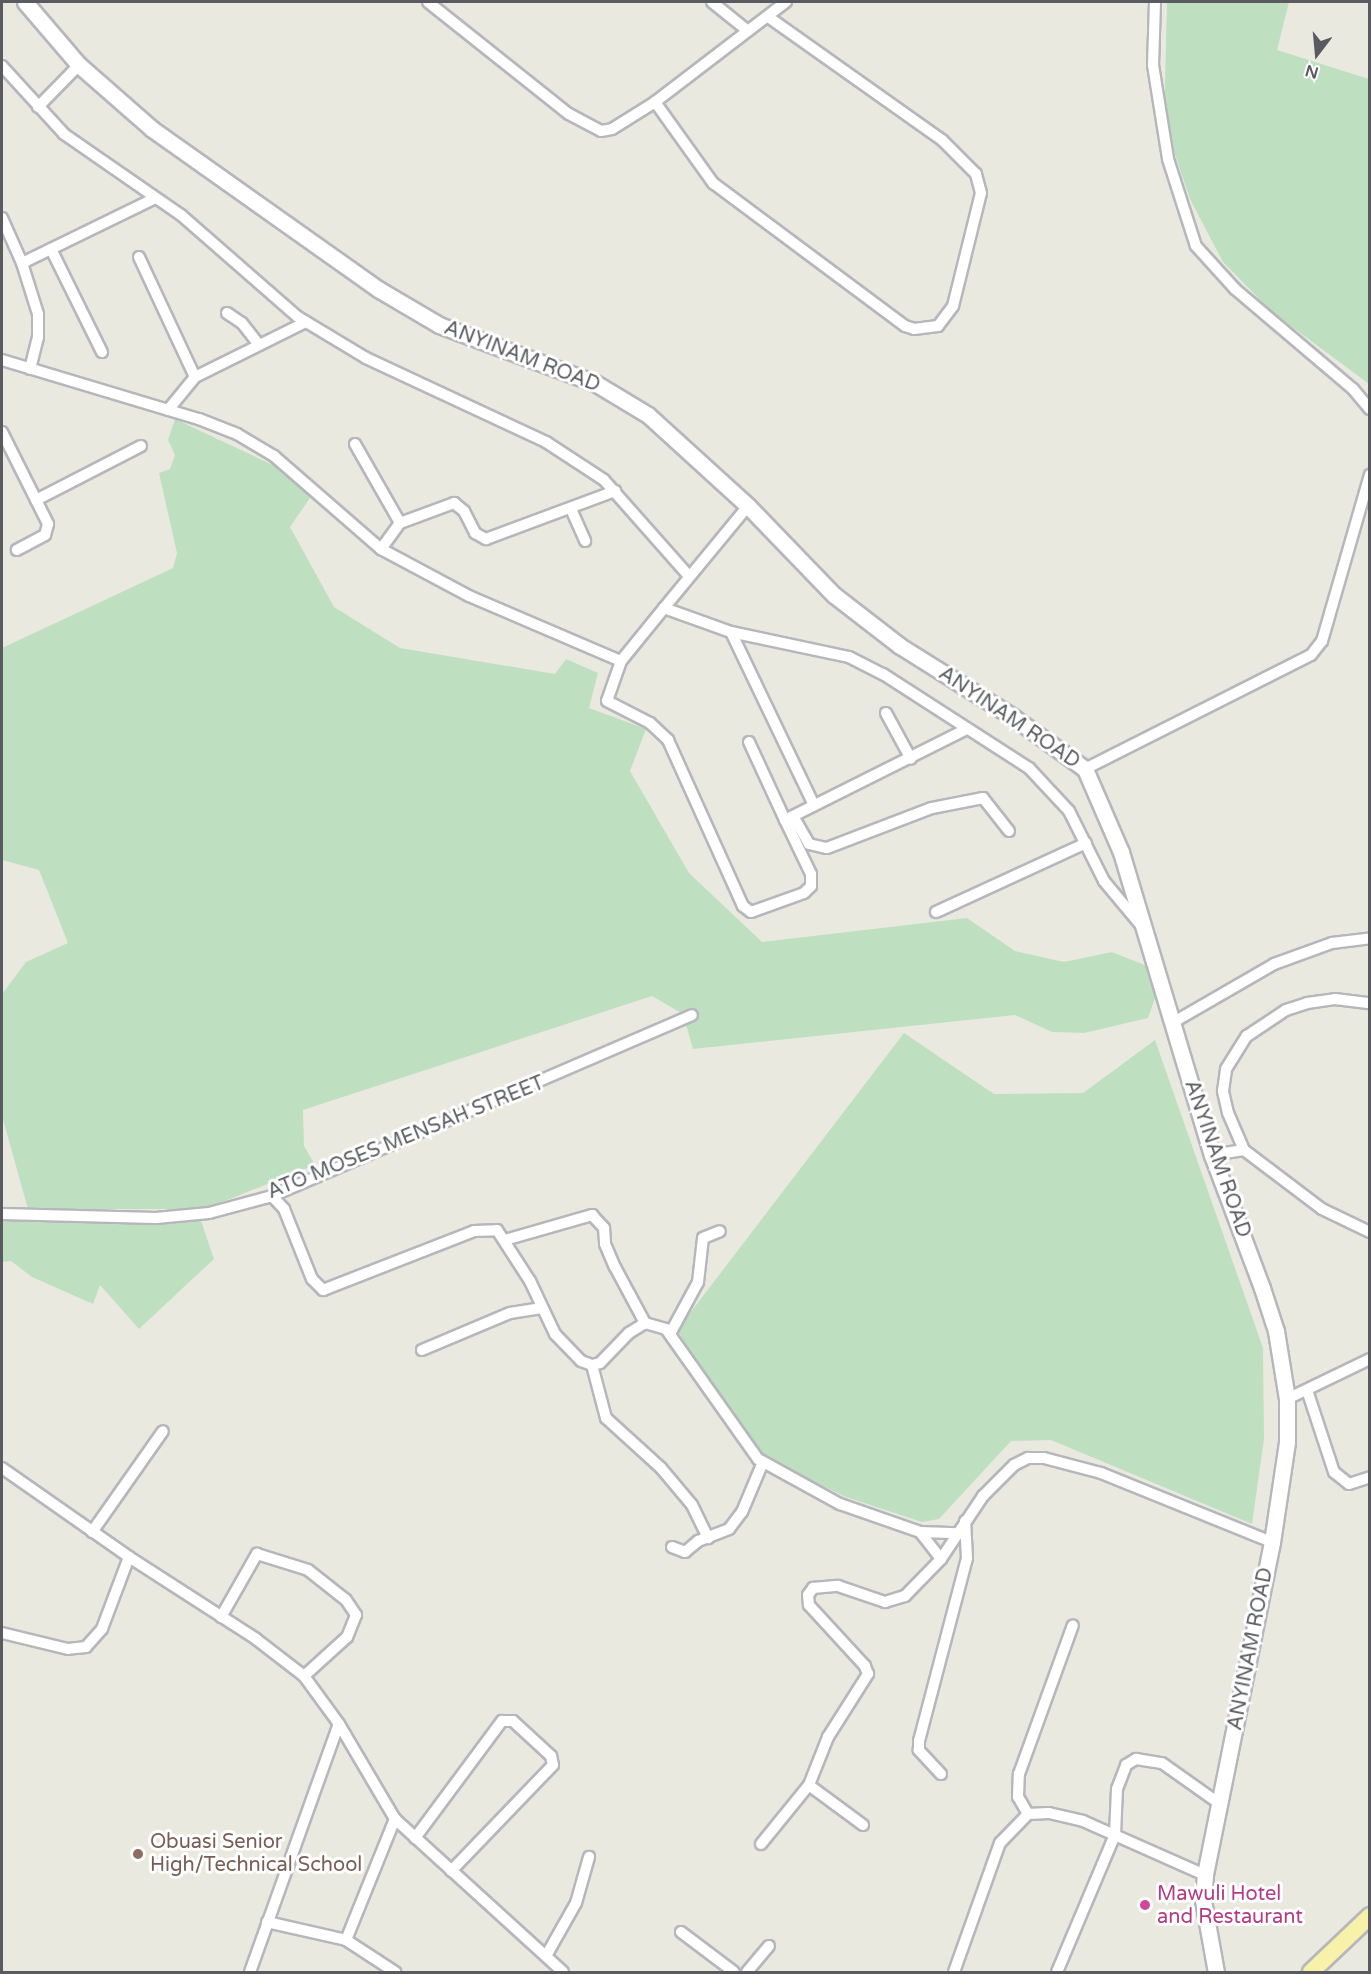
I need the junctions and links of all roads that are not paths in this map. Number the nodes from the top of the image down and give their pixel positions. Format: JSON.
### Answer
{"nodes":[{"id":1,"x":25,"y":2,"type":"edge"},
{"id":2,"x":429,"y":2,"type":"edge"},
{"id":3,"x":712,"y":2,"type":"edge"},
{"id":4,"x":786,"y":2,"type":"edge"},
{"id":5,"x":1155,"y":2,"type":"edge"},
{"id":6,"x":768,"y":17,"type":"junction"},
{"id":7,"x":748,"y":31,"type":"junction"},
{"id":8,"x":79,"y":65,"type":"junction"},
{"id":9,"x":2,"y":66,"type":"edge"},
{"id":10,"x":655,"y":102,"type":"junction"},
{"id":11,"x":38,"y":107,"type":"junction"},
{"id":12,"x":155,"y":198,"type":"junction"},
{"id":13,"x":2,"y":218,"type":"edge"},
{"id":14,"x":51,"y":249,"type":"junction"},
{"id":15,"x":139,"y":257,"type":"dead end"},
{"id":16,"x":22,"y":263,"type":"junction"},
{"id":17,"x":227,"y":313,"type":"dead end"},
{"id":18,"x":306,"y":322,"type":"junction"},
{"id":19,"x":259,"y":345,"type":"junction"},
{"id":20,"x":102,"y":352,"type":"dead end"},
{"id":21,"x":2,"y":360,"type":"edge"},
{"id":22,"x":30,"y":369,"type":"junction"},
{"id":23,"x":195,"y":377,"type":"junction"},
{"id":24,"x":1370,"y":409,"type":"edge"},
{"id":25,"x":168,"y":410,"type":"junction"},
{"id":26,"x":2,"y":432,"type":"edge"},
{"id":27,"x":355,"y":444,"type":"dead end"},
{"id":28,"x":141,"y":446,"type":"dead end"},
{"id":29,"x":1370,"y":475,"type":"edge"},
{"id":30,"x":615,"y":491,"type":"junction"},
{"id":31,"x":36,"y":500,"type":"junction"},
{"id":32,"x":747,"y":506,"type":"junction"},
{"id":33,"x":571,"y":509,"type":"junction"},
{"id":34,"x":400,"y":523,"type":"junction"},
{"id":35,"x":585,"y":541,"type":"dead end"},
{"id":36,"x":381,"y":549,"type":"junction"},
{"id":37,"x":17,"y":550,"type":"dead end"},
{"id":38,"x":688,"y":575,"type":"junction"},
{"id":39,"x":664,"y":608,"type":"junction"},
{"id":40,"x":731,"y":632,"type":"junction"},
{"id":41,"x":621,"y":661,"type":"junction"},
{"id":42,"x":886,"y":713,"type":"dead end"},
{"id":43,"x":965,"y":730,"type":"junction"},
{"id":44,"x":749,"y":742,"type":"dead end"},
{"id":45,"x":911,"y":759,"type":"junction"},
{"id":46,"x":1085,"y":770,"type":"junction"},
{"id":47,"x":814,"y":805,"type":"junction"},
{"id":48,"x":789,"y":818,"type":"junction"},
{"id":49,"x":1010,"y":831,"type":"dead end"},
{"id":50,"x":1086,"y":843,"type":"junction"},
{"id":51,"x":936,"y":912,"type":"dead end"},
{"id":52,"x":1147,"y":931,"type":"junction"},
{"id":53,"x":1370,"y":938,"type":"edge"},
{"id":54,"x":1370,"y":1003,"type":"edge"},
{"id":55,"x":692,"y":1016,"type":"dead end"},
{"id":56,"x":1172,"y":1023,"type":"junction"},
{"id":57,"x":1244,"y":1150,"type":"junction"},
{"id":58,"x":1212,"y":1155,"type":"junction"},
{"id":59,"x":272,"y":1196,"type":"junction"},
{"id":60,"x":2,"y":1214,"type":"edge"},
{"id":61,"x":720,"y":1231,"type":"dead end"},
{"id":62,"x":1370,"y":1232,"type":"edge"},
{"id":63,"x":505,"y":1240,"type":"junction"},
{"id":64,"x":542,"y":1308,"type":"junction"},
{"id":65,"x":645,"y":1323,"type":"junction"},
{"id":66,"x":671,"y":1332,"type":"junction"},
{"id":67,"x":422,"y":1350,"type":"dead end"},
{"id":68,"x":1370,"y":1359,"type":"edge"},
{"id":69,"x":592,"y":1365,"type":"junction"},
{"id":70,"x":1307,"y":1390,"type":"junction"},
{"id":71,"x":1287,"y":1399,"type":"junction"},
{"id":72,"x":163,"y":1431,"type":"dead end"},
{"id":73,"x":763,"y":1462,"type":"junction"},
{"id":74,"x":2,"y":1468,"type":"edge"},
{"id":75,"x":1370,"y":1477,"type":"edge"},
{"id":76,"x":965,"y":1521,"type":"junction"},
{"id":77,"x":92,"y":1532,"type":"junction"},
{"id":78,"x":920,"y":1532,"type":"junction"},
{"id":79,"x":957,"y":1533,"type":"junction"},
{"id":80,"x":708,"y":1538,"type":"junction"},
{"id":81,"x":1272,"y":1542,"type":"junction"},
{"id":82,"x":672,"y":1547,"type":"dead end"},
{"id":83,"x":129,"y":1557,"type":"junction"},
{"id":84,"x":941,"y":1559,"type":"junction"},
{"id":85,"x":221,"y":1617,"type":"junction"},
{"id":86,"x":1073,"y":1626,"type":"dead end"},
{"id":87,"x":2,"y":1633,"type":"edge"},
{"id":88,"x":304,"y":1676,"type":"junction"},
{"id":89,"x":339,"y":1724,"type":"junction"},
{"id":90,"x":941,"y":1774,"type":"dead end"},
{"id":91,"x":809,"y":1785,"type":"junction"},
{"id":92,"x":1220,"y":1804,"type":"junction"},
{"id":93,"x":1028,"y":1814,"type":"junction"},
{"id":94,"x":395,"y":1819,"type":"junction"},
{"id":95,"x":863,"y":1825,"type":"dead end"},
{"id":96,"x":1115,"y":1835,"type":"junction"},
{"id":97,"x":415,"y":1838,"type":"junction"},
{"id":98,"x":761,"y":1844,"type":"dead end"},
{"id":99,"x":589,"y":1857,"type":"dead end"},
{"id":100,"x":451,"y":1870,"type":"junction"},
{"id":101,"x":1204,"y":1875,"type":"junction"},
{"id":102,"x":1370,"y":1916,"type":"edge"},
{"id":103,"x":267,"y":1922,"type":"junction"},
{"id":104,"x":681,"y":1932,"type":"dead end"},
{"id":105,"x":346,"y":1940,"type":"junction"},
{"id":106,"x":769,"y":1946,"type":"dead end"},
{"id":107,"x":546,"y":1956,"type":"junction"},
{"id":108,"x":389,"y":1971,"type":"edge"},
{"id":109,"x":250,"y":1972,"type":"edge"},
{"id":110,"x":563,"y":1972,"type":"edge"},
{"id":111,"x":734,"y":1972,"type":"edge"},
{"id":112,"x":747,"y":1972,"type":"edge"},
{"id":113,"x":954,"y":1972,"type":"edge"},
{"id":114,"x":1056,"y":1972,"type":"edge"},
{"id":115,"x":1216,"y":1972,"type":"edge"},
{"id":116,"x":1311,"y":1972,"type":"edge"}],
"edges":[{"from":1,"to":8,"type":"street","name":"ANYINAM ROAD"},
{"from":2,"to":10,"type":"street"},
{"from":3,"to":7,"type":"street"},
{"from":4,"to":6,"type":"street"},
{"from":5,"to":24,"type":"street"},
{"from":6,"to":7,"type":"street"},
{"from":6,"to":10,"type":"street"},
{"from":7,"to":10,"type":"street"},
{"from":8,"to":11,"type":"street"},
{"from":8,"to":32,"type":"street","name":"ANYINAM ROAD"},
{"from":9,"to":11,"type":"street"},
{"from":11,"to":12,"type":"street"},
{"from":12,"to":14,"type":"street"},
{"from":12,"to":18,"type":"street"},
{"from":13,"to":16,"type":"street"},
{"from":14,"to":16,"type":"street"},
{"from":14,"to":20,"type":"street"},
{"from":15,"to":23,"type":"street"},
{"from":16,"to":22,"type":"street"},
{"from":17,"to":19,"type":"street"},
{"from":18,"to":19,"type":"street"},
{"from":18,"to":30,"type":"street"},
{"from":19,"to":23,"type":"street"},
{"from":21,"to":22,"type":"street"},
{"from":22,"to":25,"type":"street"},
{"from":23,"to":25,"type":"street"},
{"from":25,"to":36,"type":"street"},
{"from":26,"to":31,"type":"street"},
{"from":27,"to":34,"type":"street"},
{"from":28,"to":31,"type":"street"},
{"from":29,"to":46,"type":"street"},
{"from":30,"to":33,"type":"street"},
{"from":30,"to":38,"type":"street"},
{"from":31,"to":37,"type":"street"},
{"from":32,"to":38,"type":"street"},
{"from":32,"to":46,"type":"street","name":"ANYINAM ROAD"},
{"from":33,"to":34,"type":"street"},
{"from":33,"to":35,"type":"street"},
{"from":34,"to":36,"type":"street"},
{"from":36,"to":41,"type":"street"},
{"from":38,"to":39,"type":"street"},
{"from":39,"to":40,"type":"street"},
{"from":39,"to":41,"type":"street"},
{"from":40,"to":43,"type":"street"},
{"from":40,"to":47,"type":"street"},
{"from":41,"to":48,"type":"street"},
{"from":42,"to":45,"type":"street"},
{"from":43,"to":45,"type":"street"},
{"from":43,"to":50,"type":"street"},
{"from":44,"to":48,"type":"street"},
{"from":45,"to":47,"type":"street"},
{"from":46,"to":52,"type":"street","name":"ANYINAM ROAD"},
{"from":47,"to":48,"type":"street"},
{"from":48,"to":49,"type":"street"},
{"from":50,"to":51,"type":"street"},
{"from":50,"to":52,"type":"street"},
{"from":52,"to":56,"type":"street","name":"ANYINAM ROAD"},
{"from":53,"to":56,"type":"street"},
{"from":54,"to":57,"type":"street"},
{"from":55,"to":59,"type":"street","name":"ATO MOSES MENSAH STREET"},
{"from":56,"to":58,"type":"street","name":"ANYINAM ROAD"},
{"from":57,"to":58,"type":"street"},
{"from":57,"to":62,"type":"street"},
{"from":58,"to":71,"type":"street","name":"ANYINAM ROAD"},
{"from":59,"to":60,"type":"street","name":"ATO MOSES MENSAH STREET"},
{"from":59,"to":63,"type":"street"},
{"from":61,"to":66,"type":"street"},
{"from":63,"to":64,"type":"street"},
{"from":63,"to":65,"type":"street"},
{"from":64,"to":67,"type":"street"},
{"from":64,"to":69,"type":"street"},
{"from":65,"to":66,"type":"street"},
{"from":65,"to":69,"type":"street"},
{"from":66,"to":73,"type":"street"},
{"from":68,"to":70,"type":"street"},
{"from":69,"to":80,"type":"street"},
{"from":70,"to":71,"type":"street"},
{"from":70,"to":75,"type":"street"},
{"from":71,"to":81,"type":"street","name":"ANYINAM ROAD"},
{"from":72,"to":77,"type":"street"},
{"from":73,"to":78,"type":"street"},
{"from":73,"to":80,"type":"street"},
{"from":74,"to":77,"type":"street"},
{"from":76,"to":79,"type":"street"},
{"from":76,"to":81,"type":"street"},
{"from":76,"to":90,"type":"street"},
{"from":77,"to":83,"type":"street"},
{"from":78,"to":79,"type":"street"},
{"from":78,"to":84,"type":"street"},
{"from":79,"to":84,"type":"street"},
{"from":80,"to":82,"type":"street"},
{"from":81,"to":92,"type":"street","name":"ANYINAM ROAD"},
{"from":83,"to":85,"type":"street"},
{"from":83,"to":87,"type":"street"},
{"from":84,"to":91,"type":"street"},
{"from":85,"to":88,"type":"street"},
{"from":85,"to":88,"type":"street"},
{"from":86,"to":93,"type":"street"},
{"from":88,"to":89,"type":"street"},
{"from":89,"to":94,"type":"street"},
{"from":89,"to":103,"type":"street"},
{"from":91,"to":95,"type":"street"},
{"from":91,"to":98,"type":"street"},
{"from":92,"to":96,"type":"street"},
{"from":92,"to":101,"type":"street","name":"ANYINAM ROAD"},
{"from":93,"to":96,"type":"street"},
{"from":93,"to":113,"type":"street"},
{"from":94,"to":97,"type":"street"},
{"from":94,"to":105,"type":"street"},
{"from":96,"to":101,"type":"street"},
{"from":96,"to":114,"type":"street"},
{"from":97,"to":100,"type":"street"},
{"from":97,"to":100,"type":"street"},
{"from":99,"to":107,"type":"street"},
{"from":100,"to":107,"type":"street"},
{"from":101,"to":115,"type":"street","name":"ANYINAM ROAD"},
{"from":102,"to":116,"type":"main road"},
{"from":103,"to":105,"type":"street"},
{"from":103,"to":109,"type":"street"},
{"from":104,"to":111,"type":"street"},
{"from":105,"to":108,"type":"street"},
{"from":106,"to":112,"type":"street"},
{"from":107,"to":110,"type":"street"}]}
